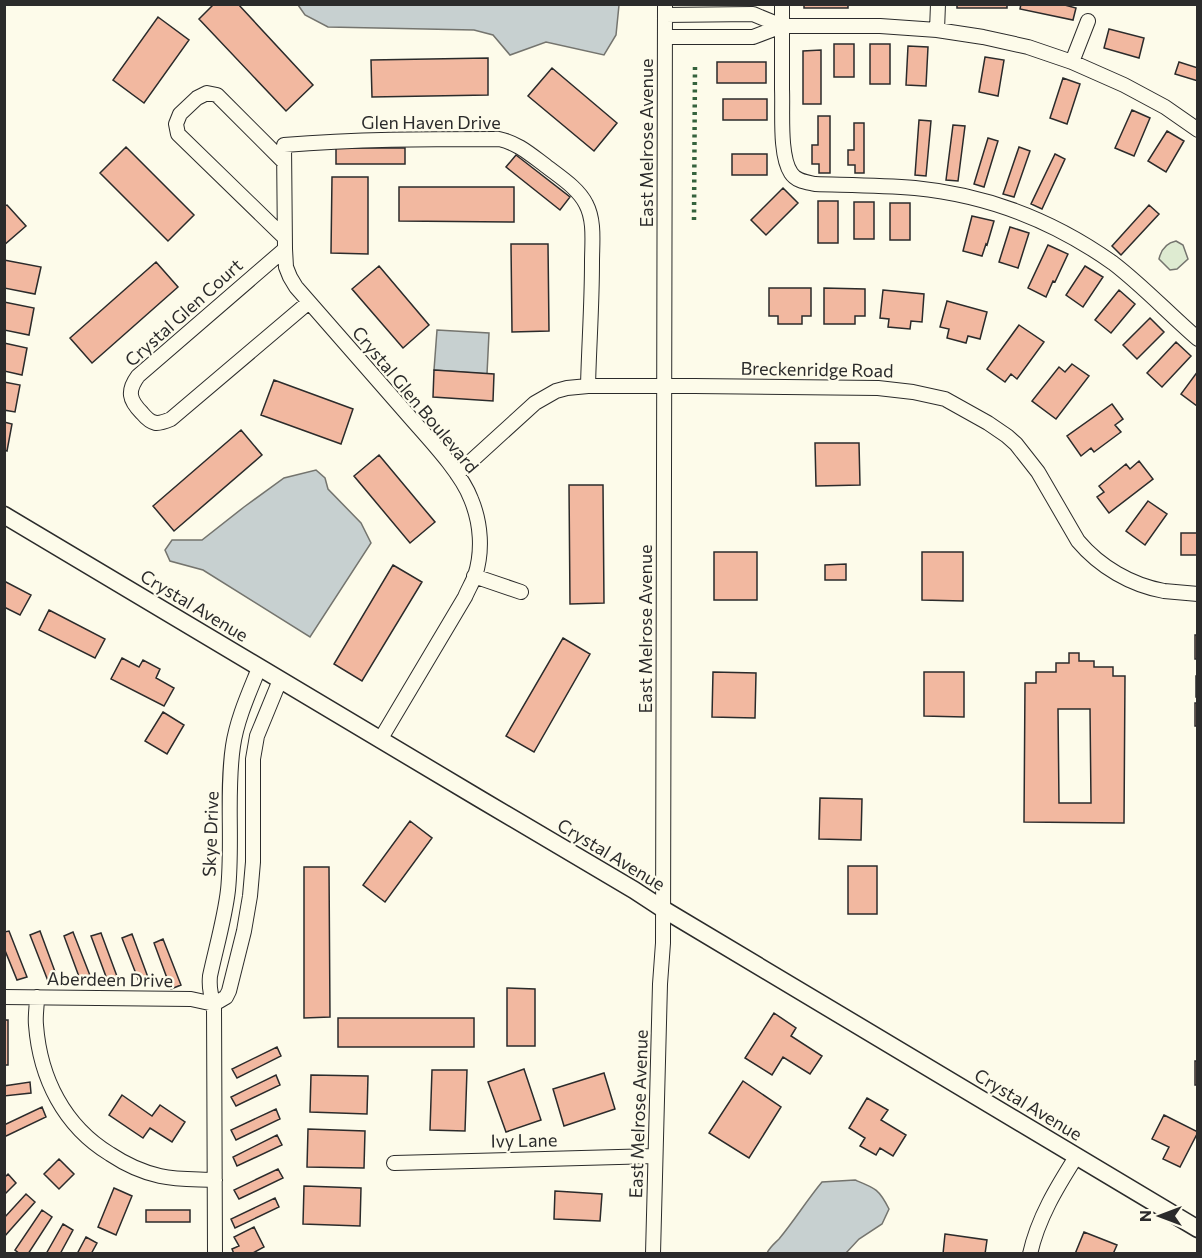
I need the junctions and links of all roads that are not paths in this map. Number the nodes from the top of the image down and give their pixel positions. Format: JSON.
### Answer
{"nodes":[{"id":1,"x":782,"y":4,"type":"edge"},
{"id":2,"x":938,"y":4,"type":"edge"},
{"id":3,"x":665,"y":10,"type":"edge"},
{"id":4,"x":1088,"y":21,"type":"dead end"},
{"id":5,"x":782,"y":26,"type":"junction"},
{"id":6,"x":937,"y":30,"type":"junction"},
{"id":7,"x":665,"y":37,"type":"junction"},
{"id":8,"x":1072,"y":62,"type":"junction"},
{"id":9,"x":1197,"y":130,"type":"edge"},
{"id":10,"x":284,"y":145,"type":"joint"},
{"id":11,"x":284,"y":162,"type":"junction"},
{"id":12,"x":285,"y":244,"type":"junction"},
{"id":13,"x":309,"y":302,"type":"junction"},
{"id":14,"x":1197,"y":339,"type":"edge"},
{"id":15,"x":588,"y":386,"type":"junction"},
{"id":16,"x":664,"y":387,"type":"junction"},
{"id":17,"x":457,"y":474,"type":"junction"},
{"id":18,"x":4,"y":515,"type":"edge"},
{"id":19,"x":474,"y":576,"type":"junction"},
{"id":20,"x":520,"y":592,"type":"dead end"},
{"id":21,"x":1197,"y":594,"type":"edge"},
{"id":22,"x":259,"y":668,"type":"junction"},
{"id":23,"x":280,"y":680,"type":"junction"},
{"id":24,"x":380,"y":740,"type":"junction"},
{"id":25,"x":230,"y":842,"type":"junction"},
{"id":26,"x":253,"y":854,"type":"junction"},
{"id":27,"x":663,"y":909,"type":"junction"},
{"id":28,"x":4,"y":997,"type":"edge"},
{"id":29,"x":37,"y":997,"type":"junction"},
{"id":30,"x":214,"y":1004,"type":"junction"},
{"id":31,"x":655,"y":1156,"type":"junction"},
{"id":32,"x":1076,"y":1157,"type":"junction"},
{"id":33,"x":394,"y":1163,"type":"dead end"},
{"id":34,"x":215,"y":1180,"type":"junction"},
{"id":35,"x":1197,"y":1229,"type":"edge"},
{"id":36,"x":215,"y":1254,"type":"edge"},
{"id":37,"x":653,"y":1254,"type":"edge"},
{"id":38,"x":1030,"y":1254,"type":"edge"}],
"edges":[{"from":1,"to":5,"type":"street"},
{"from":2,"to":6,"type":"street"},
{"from":3,"to":5,"type":"street"},
{"from":3,"to":7,"type":"street","name":"East Melrose Avenue"},
{"from":4,"to":8,"type":"street"},
{"from":5,"to":6,"type":"street"},
{"from":5,"to":7,"type":"street"},
{"from":5,"to":14,"type":"street"},
{"from":6,"to":8,"type":"street"},
{"from":7,"to":16,"type":"street","name":"East Melrose Avenue"},
{"from":8,"to":9,"type":"street"},
{"from":10,"to":11,"type":"street","name":"Crystal Glen Boulevard"},
{"from":10,"to":15,"type":"street","name":"Glen Haven Drive"},
{"from":11,"to":12,"type":"street","name":"Crystal Glen Boulevard"},
{"from":11,"to":12,"type":"street"},
{"from":12,"to":13,"type":"street","name":"Crystal Glen Boulevard"},
{"from":12,"to":13,"type":"street","name":"Crystal Glen Court"},
{"from":13,"to":17,"type":"street","name":"Crystal Glen Boulevard"},
{"from":15,"to":16,"type":"street","name":"Breckenridge Road"},
{"from":15,"to":17,"type":"street","name":"Breckenridge Road"},
{"from":16,"to":21,"type":"street","name":"Breckenridge Road"},
{"from":16,"to":27,"type":"street","name":"East Melrose Avenue"},
{"from":17,"to":19,"type":"street","name":"Crystal Glen Boulevard"},
{"from":18,"to":22,"type":"street","name":"Crystal Avenue"},
{"from":19,"to":20,"type":"street"},
{"from":19,"to":24,"type":"street","name":"Crystal Glen Boulevard"},
{"from":22,"to":23,"type":"street","name":"Crystal Avenue"},
{"from":22,"to":25,"type":"street","name":"Skye Drive"},
{"from":23,"to":24,"type":"street","name":"Crystal Avenue"},
{"from":23,"to":26,"type":"street"},
{"from":24,"to":27,"type":"street","name":"Crystal Avenue"},
{"from":25,"to":26,"type":"street"},
{"from":25,"to":30,"type":"street","name":"Skye Drive"},
{"from":26,"to":30,"type":"street"},
{"from":27,"to":31,"type":"street","name":"East Melrose Avenue"},
{"from":27,"to":32,"type":"street","name":"Crystal Avenue"},
{"from":28,"to":29,"type":"street","name":"Aberdeen Drive"},
{"from":29,"to":30,"type":"street","name":"Aberdeen Drive"},
{"from":29,"to":34,"type":"street"},
{"from":30,"to":34,"type":"street","name":"Skye Drive"},
{"from":31,"to":33,"type":"street","name":"Ivy Lane"},
{"from":31,"to":37,"type":"street","name":"East Melrose Avenue"},
{"from":32,"to":35,"type":"street","name":"Crystal Avenue"},
{"from":32,"to":38,"type":"street"},
{"from":34,"to":36,"type":"street","name":"Skye Drive"}]}
